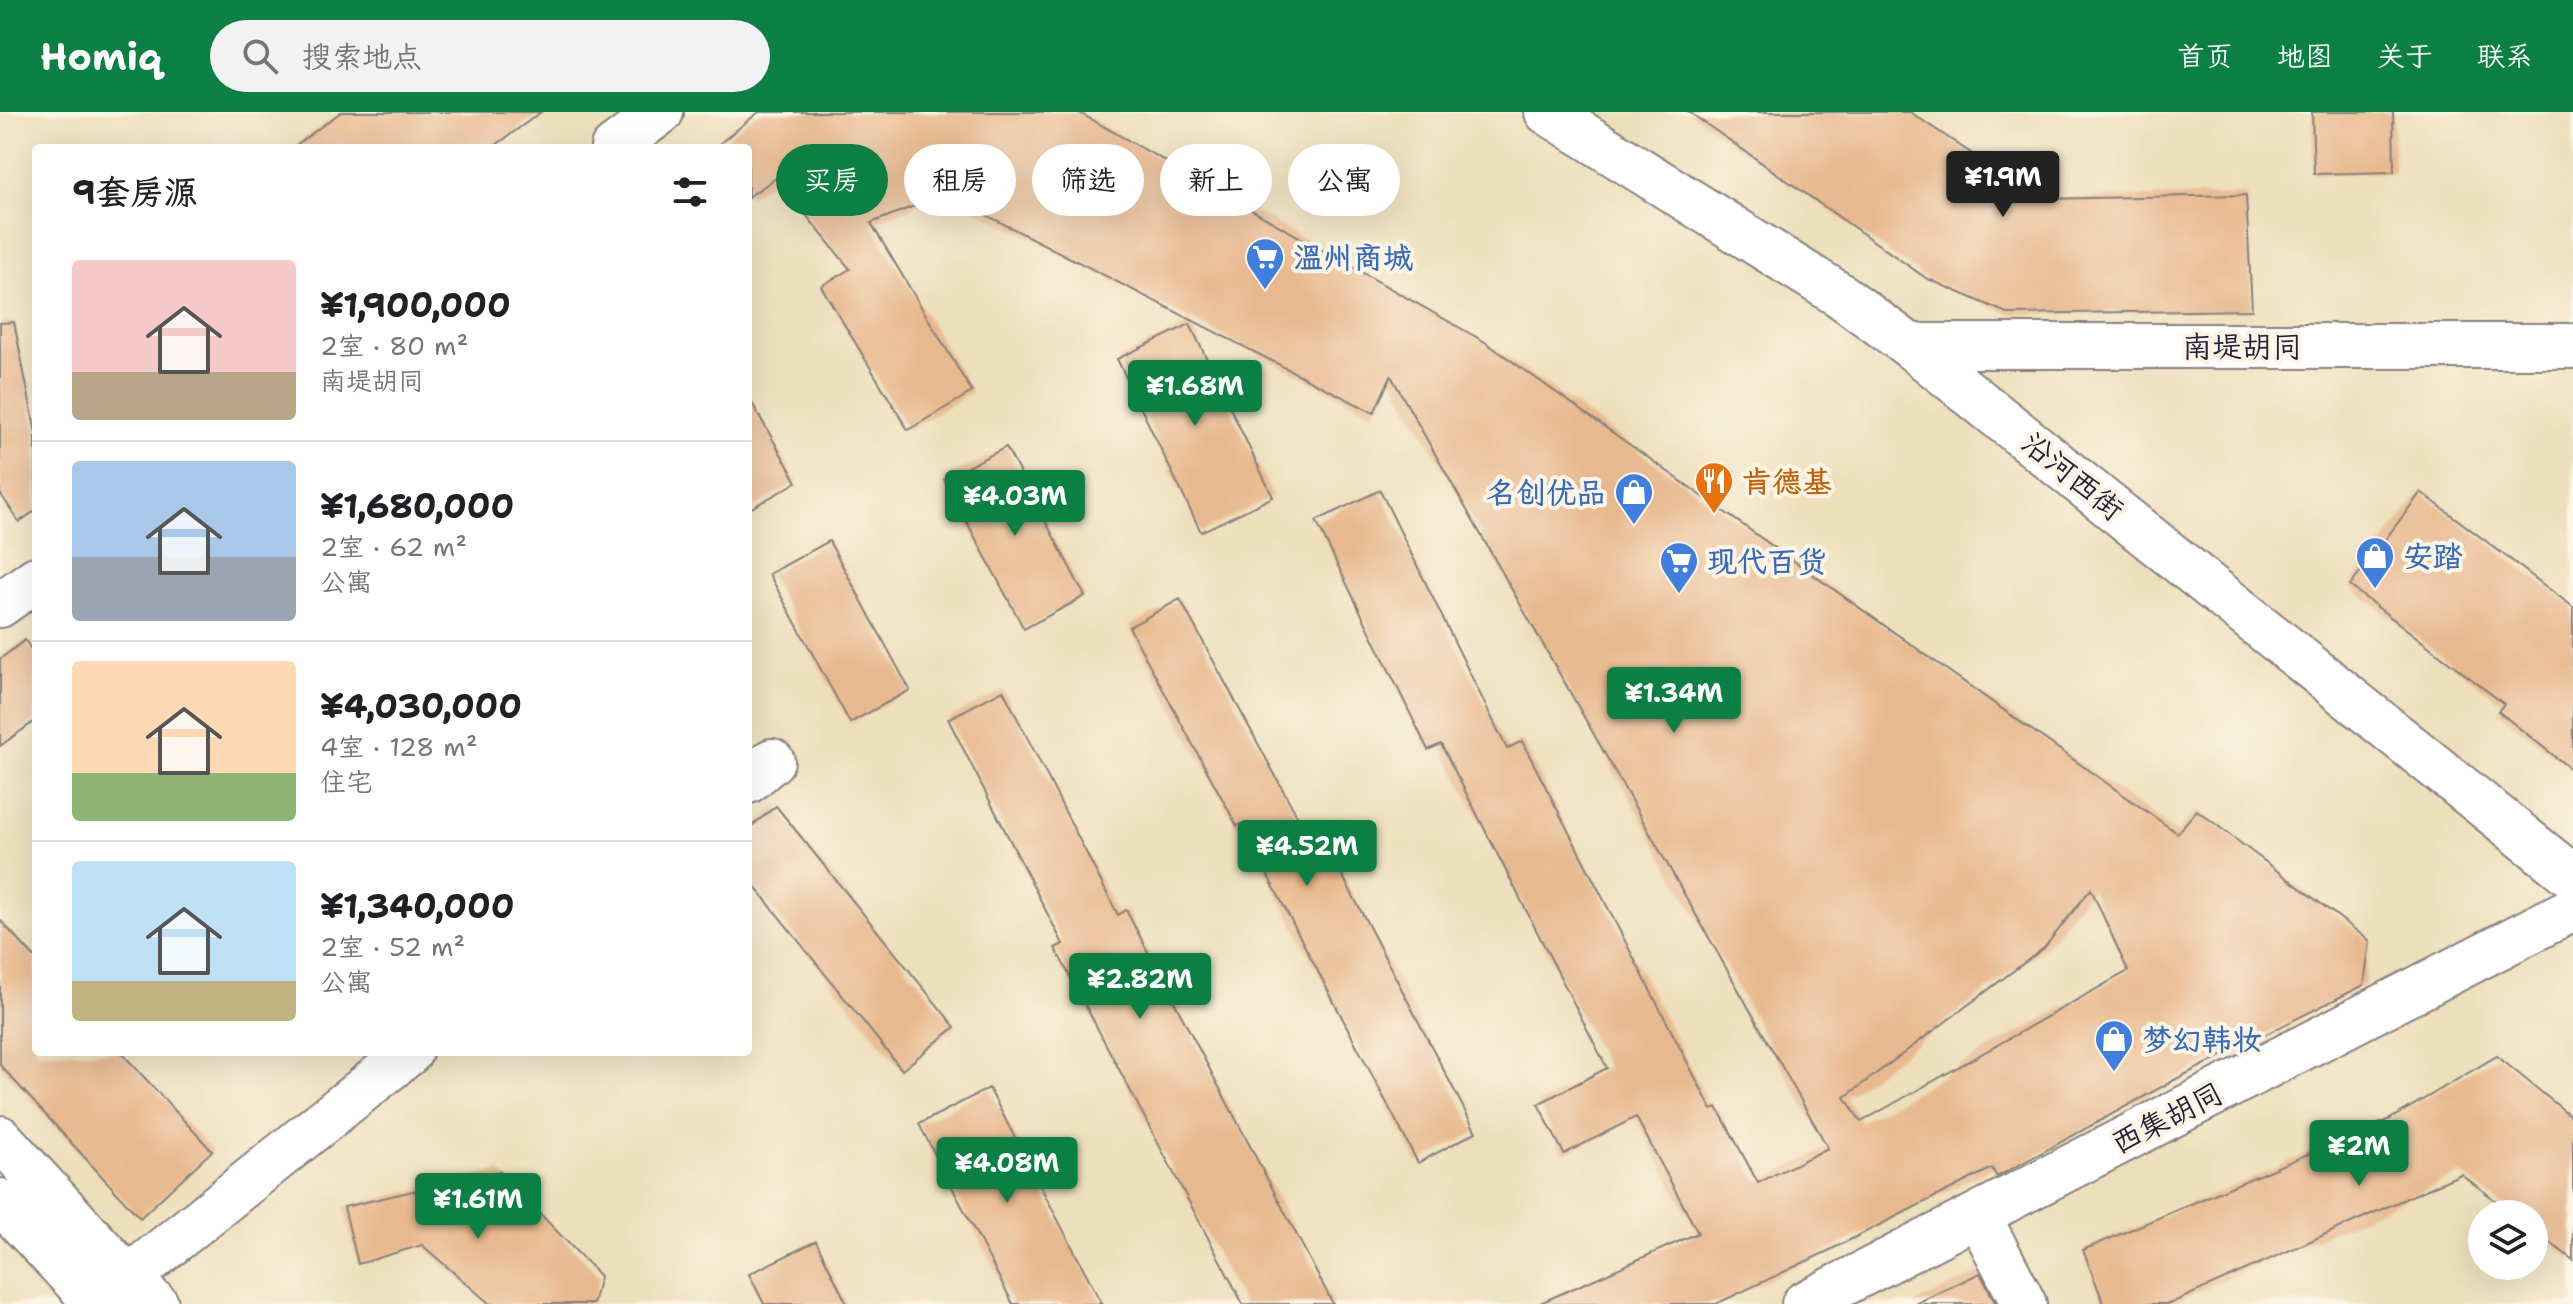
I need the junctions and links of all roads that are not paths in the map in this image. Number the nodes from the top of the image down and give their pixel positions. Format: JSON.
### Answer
{"nodes":[{"id":1,"x":661,"y":112,"type":"edge"},
{"id":2,"x":1547,"y":112,"type":"edge"},
{"id":3,"x":618,"y":144,"type":"edge"},
{"id":4,"x":1910,"y":346,"type":"junction"},
{"id":5,"x":2573,"y":346,"type":"edge"},
{"id":6,"x":32,"y":582,"type":"edge"},
{"id":7,"x":0,"y":605,"type":"edge"},
{"id":8,"x":2573,"y":877,"type":"edge"},
{"id":9,"x":2573,"y":909,"type":"edge"},
{"id":10,"x":405,"y":1056,"type":"edge"},
{"id":11,"x":0,"y":1138,"type":"edge"},
{"id":12,"x":0,"y":1201,"type":"edge"},
{"id":13,"x":1978,"y":1215,"type":"junction"},
{"id":14,"x":121,"y":1297,"type":"edge"},
{"id":15,"x":1804,"y":1304,"type":"edge"},
{"id":16,"x":2024,"y":1304,"type":"edge"}],
"edges":[{"from":1,"to":3,"type":"street"},
{"from":2,"to":4,"type":"street","name":"沿河西街"},
{"from":4,"to":5,"type":"street","name":"南堤胡同"},
{"from":4,"to":8,"type":"street","name":"沿河西街"},
{"from":6,"to":7,"type":"street"},
{"from":9,"to":13,"type":"street","name":"西集胡同"},
{"from":10,"to":14,"type":"street"},
{"from":11,"to":14,"type":"street"},
{"from":12,"to":14,"type":"street"},
{"from":13,"to":15,"type":"street","name":"西集胡同"},
{"from":13,"to":16,"type":"street"}]}
